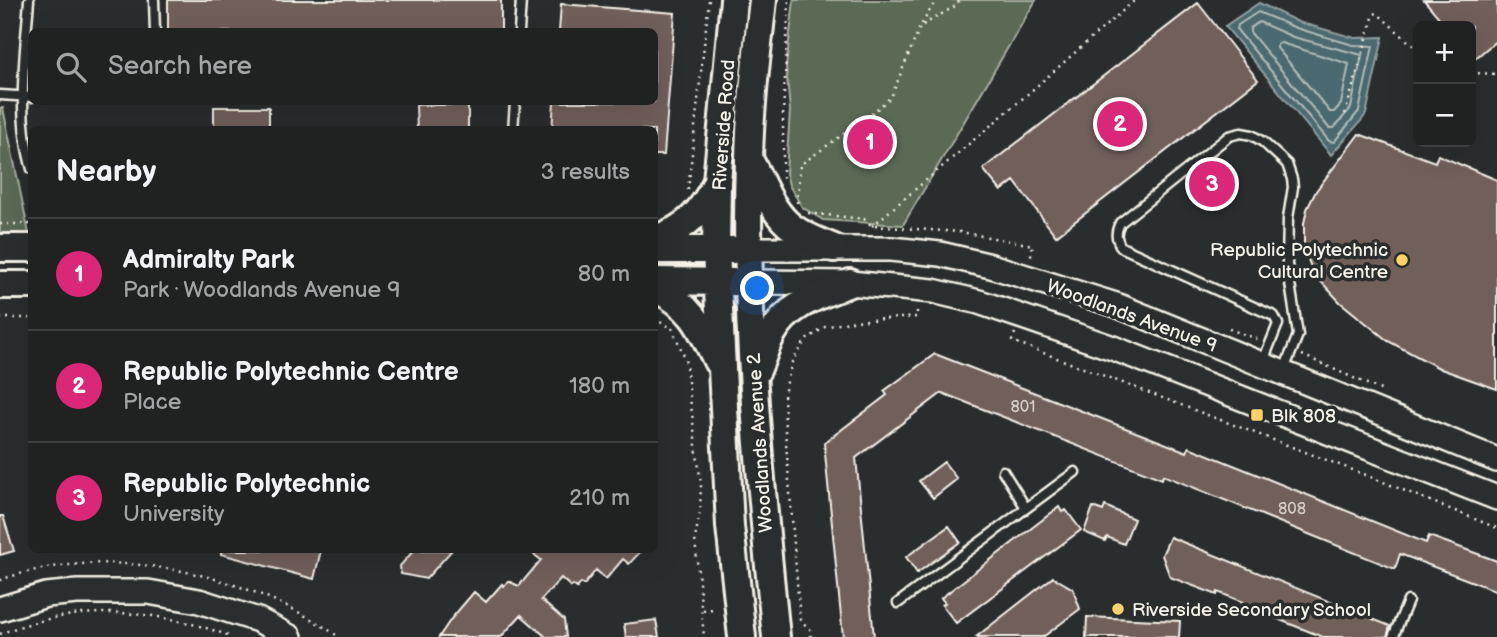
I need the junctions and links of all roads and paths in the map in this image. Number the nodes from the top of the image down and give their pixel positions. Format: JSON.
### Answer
{"nodes":[{"id":1,"x":29,"y":0,"type":"edge"},
{"id":2,"x":155,"y":0,"type":"edge"},
{"id":3,"x":521,"y":0,"type":"edge"},
{"id":4,"x":709,"y":0,"type":"edge"},
{"id":5,"x":734,"y":0,"type":"edge"},
{"id":6,"x":763,"y":0,"type":"edge"},
{"id":7,"x":789,"y":0,"type":"edge"},
{"id":8,"x":936,"y":0,"type":"edge"},
{"id":9,"x":960,"y":0,"type":"edge"},
{"id":10,"x":1135,"y":0,"type":"edge"},
{"id":11,"x":920,"y":27,"type":"junction"},
{"id":12,"x":28,"y":28,"type":"edge"},
{"id":13,"x":155,"y":28,"type":"edge"},
{"id":14,"x":519,"y":28,"type":"edge"},
{"id":15,"x":1413,"y":45,"type":"edge"},
{"id":16,"x":28,"y":48,"type":"edge"},
{"id":17,"x":1476,"y":74,"type":"edge"},
{"id":18,"x":1497,"y":74,"type":"edge"},
{"id":19,"x":0,"y":95,"type":"edge"},
{"id":20,"x":27,"y":97,"type":"edge"},
{"id":21,"x":515,"y":105,"type":"edge"},
{"id":22,"x":1346,"y":114,"type":"dead end"},
{"id":23,"x":513,"y":126,"type":"edge"},
{"id":24,"x":28,"y":156,"type":"edge"},
{"id":25,"x":749,"y":158,"type":"junction"},
{"id":26,"x":717,"y":181,"type":"junction"},
{"id":27,"x":784,"y":184,"type":"dead end"},
{"id":28,"x":791,"y":199,"type":"dead end"},
{"id":29,"x":684,"y":200,"type":"dead end"},
{"id":30,"x":807,"y":213,"type":"dead end"},
{"id":31,"x":0,"y":224,"type":"edge"},
{"id":32,"x":28,"y":224,"type":"edge"},
{"id":33,"x":872,"y":226,"type":"junction"},
{"id":34,"x":658,"y":238,"type":"edge"},
{"id":35,"x":0,"y":248,"type":"edge"},
{"id":36,"x":28,"y":248,"type":"edge"},
{"id":37,"x":834,"y":248,"type":"junction"},
{"id":38,"x":749,"y":249,"type":"junction"},
{"id":39,"x":658,"y":250,"type":"edge"},
{"id":40,"x":716,"y":250,"type":"junction"},
{"id":41,"x":1030,"y":260,"type":"dead end"},
{"id":42,"x":658,"y":281,"type":"edge"},
{"id":43,"x":717,"y":282,"type":"junction"},
{"id":44,"x":750,"y":282,"type":"junction"},
{"id":45,"x":849,"y":283,"type":"junction"},
{"id":46,"x":0,"y":285,"type":"edge"},
{"id":47,"x":28,"y":285,"type":"edge"},
{"id":48,"x":658,"y":290,"type":"edge"},
{"id":49,"x":917,"y":317,"type":"dead end"},
{"id":50,"x":0,"y":318,"type":"edge"},
{"id":51,"x":28,"y":318,"type":"edge"},
{"id":52,"x":658,"y":321,"type":"edge"},
{"id":53,"x":1012,"y":341,"type":"dead end"},
{"id":54,"x":1272,"y":368,"type":"junction"},
{"id":55,"x":722,"y":372,"type":"junction"},
{"id":56,"x":754,"y":378,"type":"junction"},
{"id":57,"x":1497,"y":460,"type":"edge"},
{"id":58,"x":1003,"y":471,"type":"dead end"},
{"id":59,"x":1075,"y":472,"type":"dead end"},
{"id":60,"x":1497,"y":498,"type":"edge"},
{"id":61,"x":1026,"y":508,"type":"junction"},
{"id":62,"x":1497,"y":528,"type":"edge"},
{"id":63,"x":1408,"y":601,"type":"dead end"},
{"id":64,"x":898,"y":603,"type":"dead end"},
{"id":65,"x":0,"y":609,"type":"edge"},
{"id":66,"x":714,"y":609,"type":"dead end"},
{"id":67,"x":702,"y":610,"type":"junction"},
{"id":68,"x":0,"y":634,"type":"edge"},
{"id":69,"x":232,"y":637,"type":"edge"},
{"id":70,"x":290,"y":637,"type":"edge"},
{"id":71,"x":704,"y":637,"type":"edge"},
{"id":72,"x":742,"y":637,"type":"edge"},
{"id":73,"x":776,"y":637,"type":"edge"},
{"id":74,"x":811,"y":637,"type":"edge"},
{"id":75,"x":1394,"y":637,"type":"edge"}],
"edges":[{"from":1,"to":12,"type":"lane"},
{"from":2,"to":13,"type":"lane"},
{"from":3,"to":14,"type":"lane"},
{"from":4,"to":29,"type":"path"},
{"from":5,"to":26,"type":"main road","name":"Riverside Road"},
{"from":6,"to":25,"type":"main road","name":"Riverside Road"},
{"from":7,"to":27,"type":"path"},
{"from":8,"to":11,"type":"path"},
{"from":9,"to":11,"type":"path"},
{"from":10,"to":33,"type":"path"},
{"from":11,"to":28,"type":"path"},
{"from":15,"to":22,"type":"path"},
{"from":16,"to":20,"type":"lane"},
{"from":17,"to":18,"type":"path"},
{"from":19,"to":20,"type":"lane"},
{"from":20,"to":24,"type":"lane"},
{"from":21,"to":23,"type":"lane"},
{"from":25,"to":37,"type":"main road"},
{"from":25,"to":38,"type":"main road","name":"Riverside Road"},
{"from":26,"to":34,"type":"main road"},
{"from":26,"to":40,"type":"main road","name":"Riverside Road"},
{"from":30,"to":33,"type":"path"},
{"from":31,"to":32,"type":"path"},
{"from":33,"to":41,"type":"path"},
{"from":35,"to":36,"type":"main road"},
{"from":37,"to":38,"type":"main road","name":"Woodlands Avenue 9"},
{"from":37,"to":54,"type":"main road","name":"Woodlands Avenue 9"},
{"from":38,"to":40,"type":"main road"},
{"from":38,"to":44,"type":"main road","name":"Woodlands Avenue 2"},
{"from":39,"to":40,"type":"main road"},
{"from":40,"to":43,"type":"main road","name":"Woodlands Avenue 2"},
{"from":42,"to":43,"type":"main road"},
{"from":43,"to":44,"type":"main road"},
{"from":43,"to":55,"type":"main road","name":"Woodlands Avenue 2"},
{"from":44,"to":45,"type":"main road","name":"Woodlands Avenue 9"},
{"from":44,"to":56,"type":"main road","name":"Woodlands Avenue 2"},
{"from":45,"to":56,"type":"main road"},
{"from":45,"to":60,"type":"main road","name":"Woodlands Avenue 9"},
{"from":46,"to":47,"type":"main road"},
{"from":48,"to":55,"type":"main road"},
{"from":49,"to":74,"type":"path"},
{"from":50,"to":51,"type":"path"},
{"from":52,"to":67,"type":"path"},
{"from":53,"to":62,"type":"path"},
{"from":54,"to":54,"type":"lane"},
{"from":54,"to":57,"type":"main road","name":"Woodlands Avenue 9"},
{"from":55,"to":72,"type":"main road","name":"Woodlands Avenue 2"},
{"from":56,"to":73,"type":"main road","name":"Woodlands Avenue 2"},
{"from":58,"to":61,"type":"lane"},
{"from":59,"to":61,"type":"lane"},
{"from":61,"to":64,"type":"lane"},
{"from":63,"to":75,"type":"lane"},
{"from":65,"to":70,"type":"main road"},
{"from":66,"to":67,"type":"path"},
{"from":67,"to":71,"type":"path"},
{"from":68,"to":69,"type":"path"}]}
